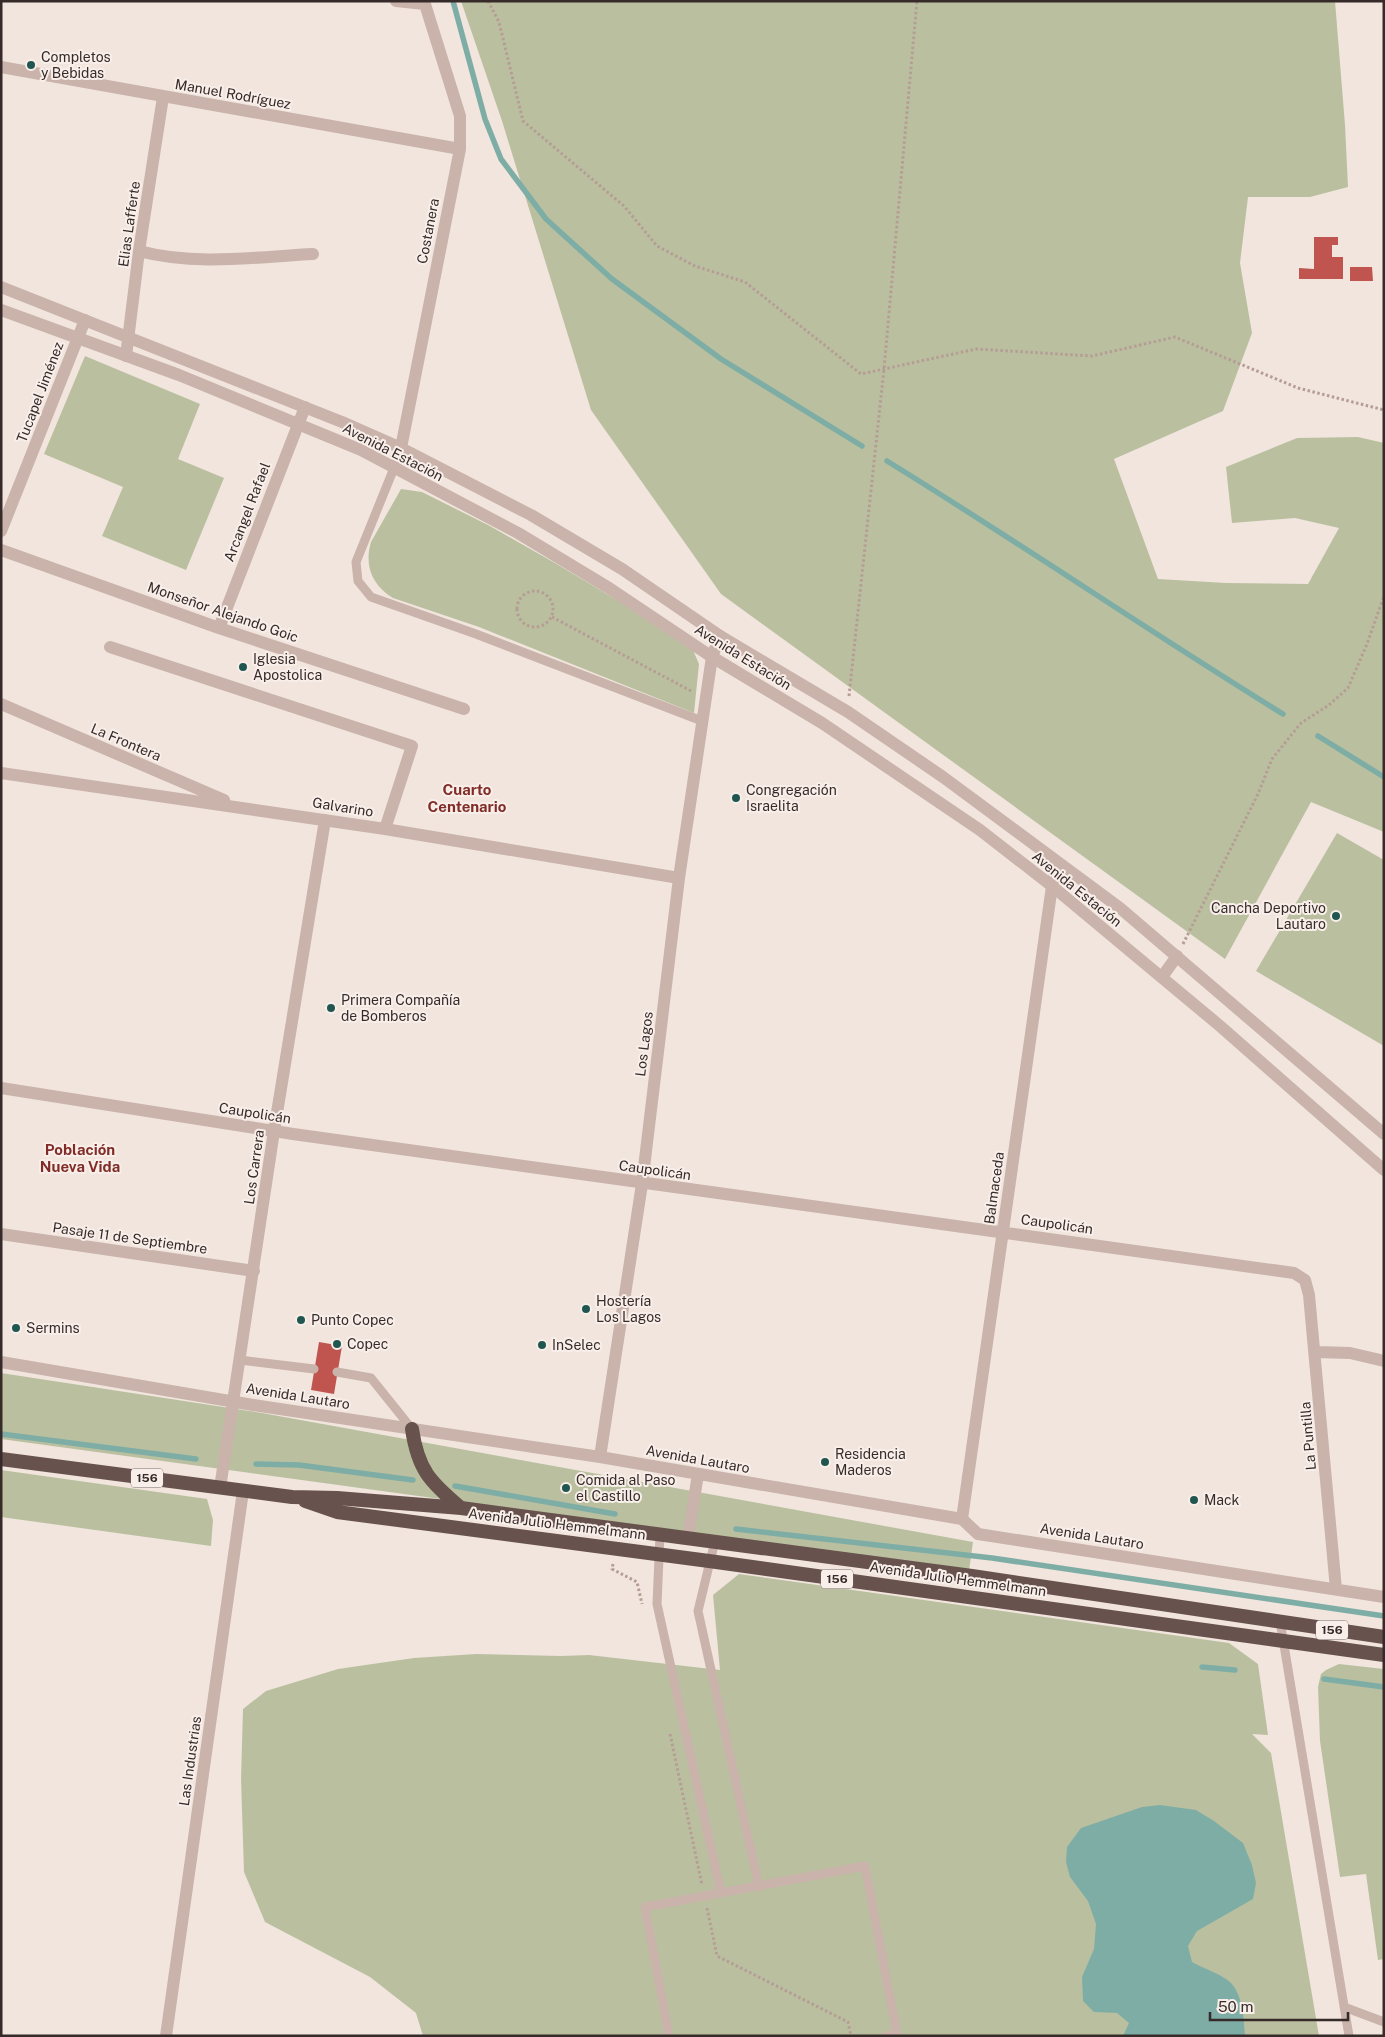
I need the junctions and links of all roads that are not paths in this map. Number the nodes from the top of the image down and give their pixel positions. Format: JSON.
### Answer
{"nodes":[{"id":1,"x":396,"y":1,"type":"edge"},
{"id":2,"x":424,"y":3,"type":"edge"},
{"id":3,"x":1,"y":67,"type":"edge"},
{"id":4,"x":163,"y":97,"type":"junction"},
{"id":5,"x":460,"y":149,"type":"junction"},
{"id":6,"x":139,"y":251,"type":"junction"},
{"id":7,"x":313,"y":254,"type":"dead end"},
{"id":8,"x":1,"y":287,"type":"edge"},
{"id":9,"x":1,"y":310,"type":"edge"},
{"id":10,"x":85,"y":320,"type":"junction"},
{"id":11,"x":77,"y":337,"type":"junction"},
{"id":12,"x":129,"y":338,"type":"junction"},
{"id":13,"x":126,"y":356,"type":"junction"},
{"id":14,"x":305,"y":408,"type":"junction"},
{"id":15,"x":298,"y":424,"type":"junction"},
{"id":16,"x":401,"y":448,"type":"junction"},
{"id":17,"x":394,"y":468,"type":"junction"},
{"id":18,"x":1,"y":531,"type":"edge"},
{"id":19,"x":1,"y":550,"type":"edge"},
{"id":20,"x":218,"y":628,"type":"junction"},
{"id":21,"x":720,"y":636,"type":"junction"},
{"id":22,"x":110,"y":647,"type":"dead end"},
{"id":23,"x":712,"y":657,"type":"junction"},
{"id":24,"x":1,"y":704,"type":"edge"},
{"id":25,"x":464,"y":709,"type":"dead end"},
{"id":26,"x":702,"y":721,"type":"junction"},
{"id":27,"x":1,"y":773,"type":"edge"},
{"id":28,"x":239,"y":807,"type":"junction"},
{"id":29,"x":325,"y":820,"type":"junction"},
{"id":30,"x":385,"y":829,"type":"junction"},
{"id":31,"x":1057,"y":862,"type":"junction"},
{"id":32,"x":678,"y":878,"type":"junction"},
{"id":33,"x":1052,"y":886,"type":"junction"},
{"id":34,"x":1176,"y":956,"type":"junction"},
{"id":35,"x":1162,"y":977,"type":"junction"},
{"id":36,"x":1,"y":1088,"type":"edge"},
{"id":37,"x":274,"y":1131,"type":"junction"},
{"id":38,"x":1384,"y":1134,"type":"edge"},
{"id":39,"x":1384,"y":1170,"type":"edge"},
{"id":40,"x":642,"y":1184,"type":"junction"},
{"id":41,"x":1003,"y":1232,"type":"junction"},
{"id":42,"x":1,"y":1234,"type":"edge"},
{"id":43,"x":254,"y":1272,"type":"junction"},
{"id":44,"x":1305,"y":1280,"type":"joint"},
{"id":45,"x":1316,"y":1352,"type":"junction"},
{"id":46,"x":240,"y":1360,"type":"junction"},
{"id":47,"x":1384,"y":1361,"type":"edge"},
{"id":48,"x":1,"y":1362,"type":"edge"},
{"id":49,"x":314,"y":1369,"type":"dead end"},
{"id":50,"x":337,"y":1372,"type":"dead end"},
{"id":51,"x":234,"y":1402,"type":"junction"},
{"id":52,"x":412,"y":1429,"type":"junction"},
{"id":53,"x":600,"y":1457,"type":"junction"},
{"id":54,"x":1,"y":1458,"type":"edge"},
{"id":55,"x":698,"y":1474,"type":"junction"},
{"id":56,"x":220,"y":1488,"type":"junction"},
{"id":57,"x":243,"y":1492,"type":"junction"},
{"id":58,"x":292,"y":1497,"type":"junction"},
{"id":59,"x":461,"y":1508,"type":"junction"},
{"id":60,"x":962,"y":1519,"type":"junction"},
{"id":61,"x":660,"y":1534,"type":"junction"},
{"id":62,"x":688,"y":1538,"type":"junction"},
{"id":63,"x":715,"y":1542,"type":"junction"},
{"id":64,"x":660,"y":1554,"type":"junction"},
{"id":65,"x":709,"y":1561,"type":"junction"},
{"id":66,"x":1336,"y":1590,"type":"junction"},
{"id":67,"x":1384,"y":1597,"type":"edge"},
{"id":68,"x":1280,"y":1621,"type":"junction"},
{"id":69,"x":1384,"y":1637,"type":"edge"},
{"id":70,"x":1283,"y":1641,"type":"junction"},
{"id":71,"x":1384,"y":1656,"type":"edge"},
{"id":72,"x":759,"y":1887,"type":"junction"},
{"id":73,"x":721,"y":1893,"type":"junction"},
{"id":74,"x":1344,"y":2007,"type":"junction"},
{"id":75,"x":1384,"y":2022,"type":"edge"},
{"id":76,"x":897,"y":2035,"type":"edge"},
{"id":77,"x":166,"y":2036,"type":"edge"},
{"id":78,"x":669,"y":2036,"type":"edge"},
{"id":79,"x":886,"y":2036,"type":"edge"},
{"id":80,"x":1349,"y":2036,"type":"edge"}],
"edges":[{"from":1,"to":2,"type":"street"},
{"from":2,"to":5,"type":"street","name":"Costanera"},
{"from":3,"to":4,"type":"street","name":"Manuel Rodríguez"},
{"from":4,"to":5,"type":"street","name":"Manuel Rodríguez"},
{"from":4,"to":6,"type":"street","name":"Elias Lafferte"},
{"from":5,"to":16,"type":"street","name":"Costanera"},
{"from":6,"to":7,"type":"street"},
{"from":6,"to":12,"type":"street","name":"Elias Lafferte"},
{"from":8,"to":10,"type":"street","name":"Avenida Estación"},
{"from":9,"to":11,"type":"street","name":"Avenida Estación"},
{"from":10,"to":11,"type":"street","name":"Tucapel Jiménez"},
{"from":10,"to":12,"type":"street","name":"Avenida Estación"},
{"from":11,"to":13,"type":"street","name":"Avenida Estación"},
{"from":11,"to":18,"type":"street","name":"Tucapel Jiménez"},
{"from":12,"to":13,"type":"street","name":"Elias Lafferte"},
{"from":12,"to":14,"type":"street","name":"Avenida Estación"},
{"from":13,"to":15,"type":"street","name":"Avenida Estación"},
{"from":14,"to":15,"type":"street","name":"Arcangel Rafael"},
{"from":14,"to":16,"type":"street","name":"Avenida Estación"},
{"from":15,"to":17,"type":"street","name":"Avenida Estación"},
{"from":15,"to":20,"type":"street","name":"Arcangel Rafael"},
{"from":16,"to":17,"type":"street","name":"Costanera"},
{"from":16,"to":21,"type":"street","name":"Avenida Estación"},
{"from":17,"to":23,"type":"street","name":"Avenida Estación"},
{"from":17,"to":26,"type":"lane"},
{"from":19,"to":20,"type":"street","name":"Monseñor Alejando Goic"},
{"from":20,"to":25,"type":"street","name":"Monseñor Alejando Goic"},
{"from":21,"to":23,"type":"street","name":"Los Lagos"},
{"from":21,"to":31,"type":"street","name":"Avenida Estación"},
{"from":22,"to":30,"type":"street"},
{"from":23,"to":26,"type":"street","name":"Los Lagos"},
{"from":23,"to":33,"type":"street","name":"Avenida Estación"},
{"from":24,"to":28,"type":"street","name":"La Frontera"},
{"from":26,"to":32,"type":"street","name":"Los Lagos"},
{"from":27,"to":28,"type":"street","name":"Galvarino"},
{"from":28,"to":29,"type":"street","name":"Galvarino"},
{"from":29,"to":30,"type":"street","name":"Galvarino"},
{"from":29,"to":37,"type":"street","name":"Los Carrera"},
{"from":30,"to":32,"type":"street","name":"Galvarino"},
{"from":31,"to":33,"type":"street","name":"Balmaceda"},
{"from":31,"to":34,"type":"street","name":"Avenida Estación"},
{"from":32,"to":40,"type":"street","name":"Los Lagos"},
{"from":33,"to":35,"type":"street","name":"Avenida Estación"},
{"from":33,"to":41,"type":"street","name":"Balmaceda"},
{"from":34,"to":35,"type":"street"},
{"from":34,"to":38,"type":"street","name":"Avenida Estación"},
{"from":35,"to":39,"type":"street","name":"Avenida Estación"},
{"from":36,"to":37,"type":"street","name":"Caupolicán"},
{"from":37,"to":40,"type":"street","name":"Caupolicán"},
{"from":37,"to":43,"type":"street","name":"Los Carrera"},
{"from":40,"to":41,"type":"street","name":"Caupolicán"},
{"from":40,"to":53,"type":"street","name":"Los Lagos"},
{"from":41,"to":44,"type":"street","name":"Caupolicán"},
{"from":41,"to":60,"type":"street","name":"Balmaceda"},
{"from":42,"to":43,"type":"street","name":"Pasaje 11 de Septiembre"},
{"from":43,"to":46,"type":"street","name":"Los Carrera"},
{"from":44,"to":45,"type":"street","name":"La Puntilla"},
{"from":45,"to":47,"type":"street"},
{"from":45,"to":66,"type":"street","name":"La Puntilla"},
{"from":46,"to":49,"type":"lane"},
{"from":46,"to":51,"type":"street","name":"Los Carrera"},
{"from":48,"to":51,"type":"street","name":"Avenida Lautaro"},
{"from":50,"to":52,"type":"lane"},
{"from":51,"to":52,"type":"street","name":"Avenida Lautaro"},
{"from":51,"to":56,"type":"street","name":"Los Carrera"},
{"from":52,"to":53,"type":"street","name":"Avenida Lautaro"},
{"from":52,"to":59,"type":"highway"},
{"from":53,"to":55,"type":"street","name":"Avenida Lautaro"},
{"from":54,"to":56,"type":"highway","name":"Avenida Julio Hemmelmann","number":"156"},
{"from":55,"to":60,"type":"street","name":"Avenida Lautaro"},
{"from":55,"to":62,"type":"street"},
{"from":56,"to":57,"type":"highway","name":"Avenida Julio Hemmelmann","number":"156"},
{"from":57,"to":58,"type":"highway","name":"Avenida Julio Hemmelmann","number":"156"},
{"from":57,"to":77,"type":"street","name":"Las Industrias"},
{"from":58,"to":59,"type":"highway","name":"Avenida Julio Hemmelmann","number":"156"},
{"from":58,"to":64,"type":"highway","name":"Avenida Julio Hemmelmann","number":"156"},
{"from":59,"to":61,"type":"highway","name":"Avenida Julio Hemmelmann","number":"156"},
{"from":60,"to":66,"type":"street","name":"Avenida Lautaro"},
{"from":61,"to":62,"type":"highway","name":"Avenida Julio Hemmelmann","number":"156"},
{"from":61,"to":64,"type":"lane"},
{"from":62,"to":63,"type":"highway","name":"Avenida Julio Hemmelmann","number":"156"},
{"from":63,"to":65,"type":"lane"},
{"from":63,"to":68,"type":"highway","name":"Avenida Julio Hemmelmann","number":"156"},
{"from":64,"to":65,"type":"highway","name":"Avenida Julio Hemmelmann","number":"156"},
{"from":64,"to":73,"type":"lane"},
{"from":65,"to":70,"type":"highway","name":"Avenida Julio Hemmelmann","number":"156"},
{"from":65,"to":72,"type":"lane"},
{"from":66,"to":67,"type":"street","name":"Avenida Lautaro"},
{"from":68,"to":69,"type":"highway","name":"Avenida Julio Hemmelmann","number":"156"},
{"from":68,"to":70,"type":"lane"},
{"from":70,"to":71,"type":"highway","name":"Avenida Julio Hemmelmann","number":"156"},
{"from":70,"to":74,"type":"lane"},
{"from":72,"to":73,"type":"lane"},
{"from":72,"to":76,"type":"lane"},
{"from":73,"to":78,"type":"lane"},
{"from":74,"to":75,"type":"lane"},
{"from":74,"to":80,"type":"lane"},
{"from":76,"to":79,"type":"lane"}]}
